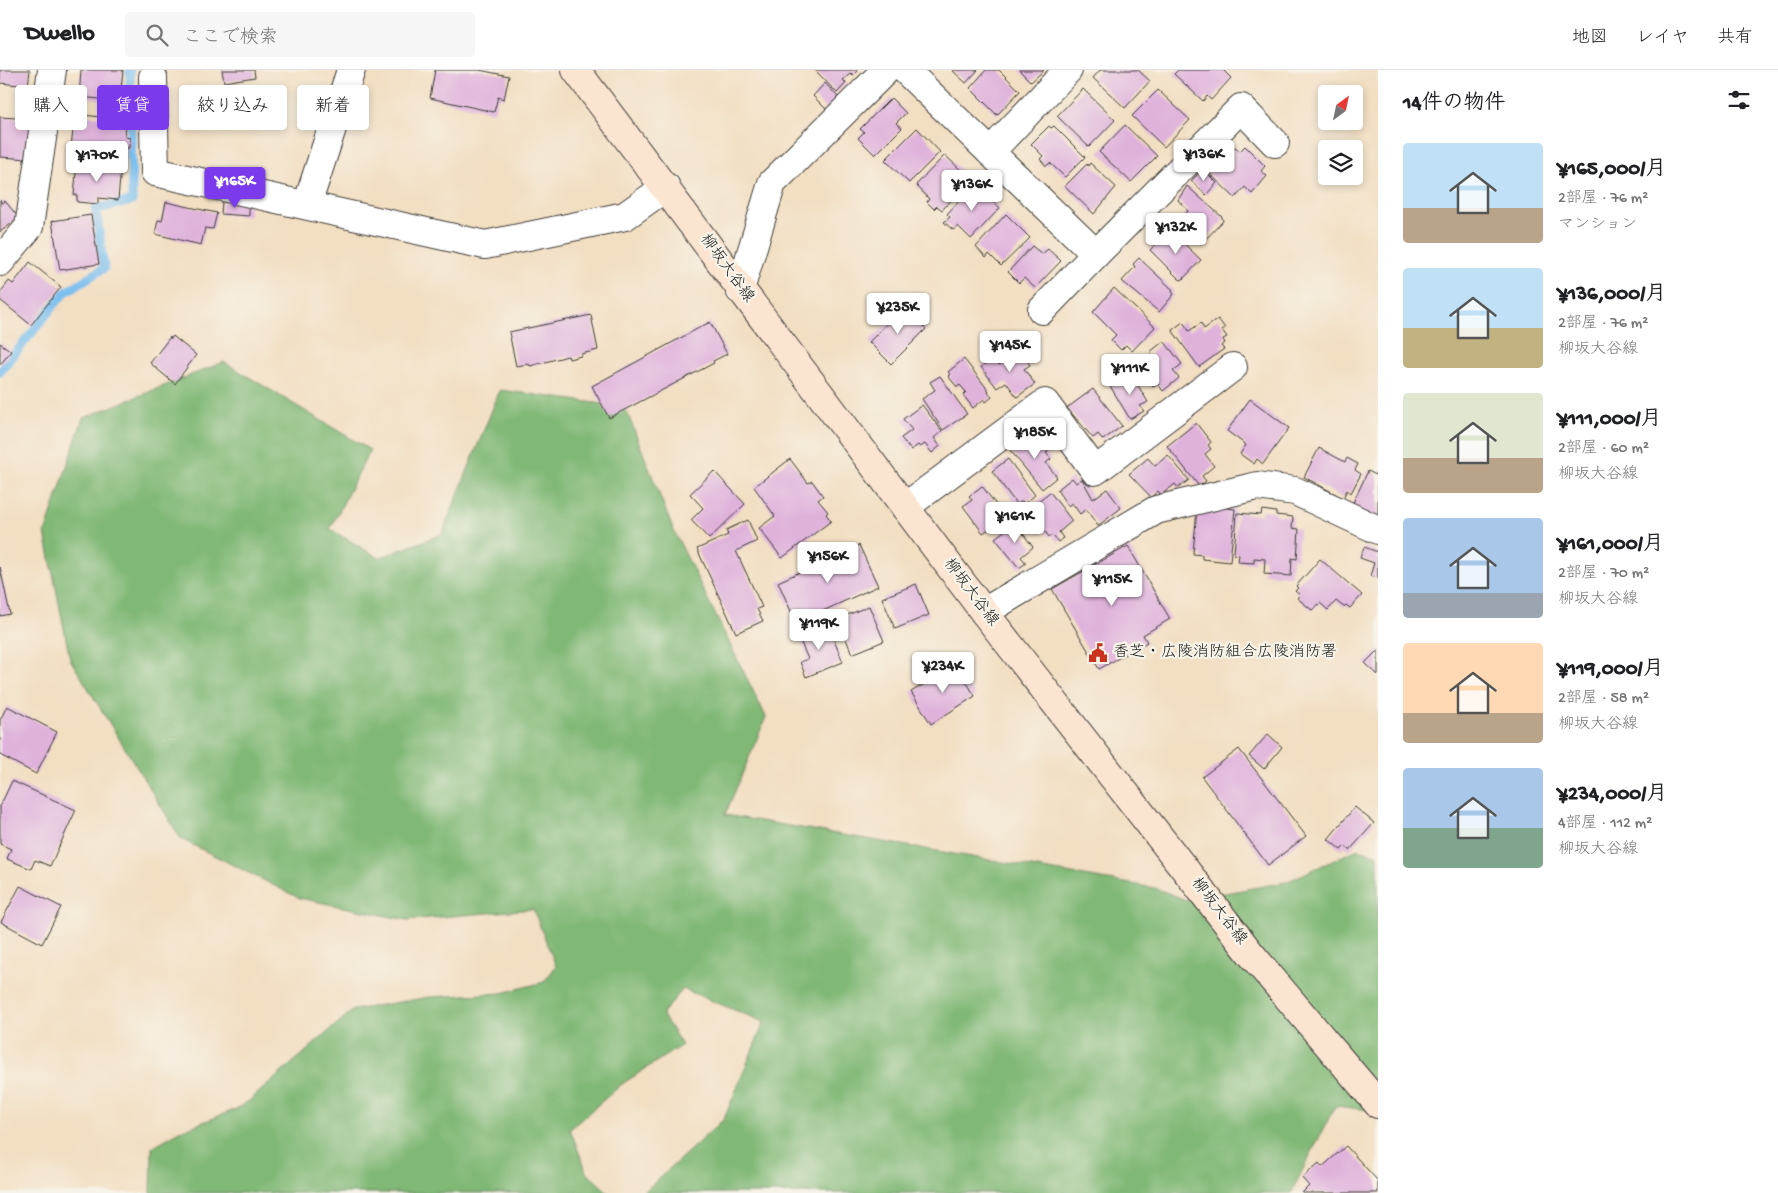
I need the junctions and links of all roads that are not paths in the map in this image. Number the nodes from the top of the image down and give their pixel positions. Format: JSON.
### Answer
{"nodes":[{"id":1,"x":52,"y":70,"type":"edge"},
{"id":2,"x":351,"y":70,"type":"edge"},
{"id":3,"x":576,"y":70,"type":"edge"},
{"id":4,"x":886,"y":70,"type":"edge"},
{"id":5,"x":905,"y":70,"type":"edge"},
{"id":6,"x":1068,"y":70,"type":"edge"},
{"id":7,"x":153,"y":77,"type":"dead end"},
{"id":8,"x":1275,"y":143,"type":"dead end"},
{"id":9,"x":990,"y":152,"type":"junction"},
{"id":10,"x":666,"y":187,"type":"junction"},
{"id":11,"x":307,"y":205,"type":"junction"},
{"id":12,"x":1096,"y":254,"type":"junction"},
{"id":13,"x":0,"y":262,"type":"edge"},
{"id":14,"x":740,"y":290,"type":"junction"},
{"id":15,"x":1042,"y":310,"type":"dead end"},
{"id":16,"x":1233,"y":367,"type":"dead end"},
{"id":17,"x":905,"y":507,"type":"junction"},
{"id":18,"x":1378,"y":530,"type":"edge"},
{"id":19,"x":984,"y":612,"type":"junction"},
{"id":20,"x":1378,"y":1104,"type":"edge"}],
"edges":[{"from":1,"to":13,"type":"street"},
{"from":2,"to":11,"type":"street"},
{"from":3,"to":10,"type":"street","name":"柳坂大谷線"},
{"from":4,"to":14,"type":"street"},
{"from":5,"to":9,"type":"street"},
{"from":6,"to":9,"type":"street"},
{"from":7,"to":11,"type":"street"},
{"from":8,"to":12,"type":"street"},
{"from":9,"to":12,"type":"street"},
{"from":10,"to":11,"type":"street"},
{"from":10,"to":14,"type":"street","name":"柳坂大谷線"},
{"from":12,"to":15,"type":"street"},
{"from":14,"to":17,"type":"street","name":"柳坂大谷線"},
{"from":16,"to":17,"type":"street"},
{"from":17,"to":19,"type":"street","name":"柳坂大谷線"},
{"from":18,"to":19,"type":"street"},
{"from":19,"to":20,"type":"street","name":"柳坂大谷線"}]}
